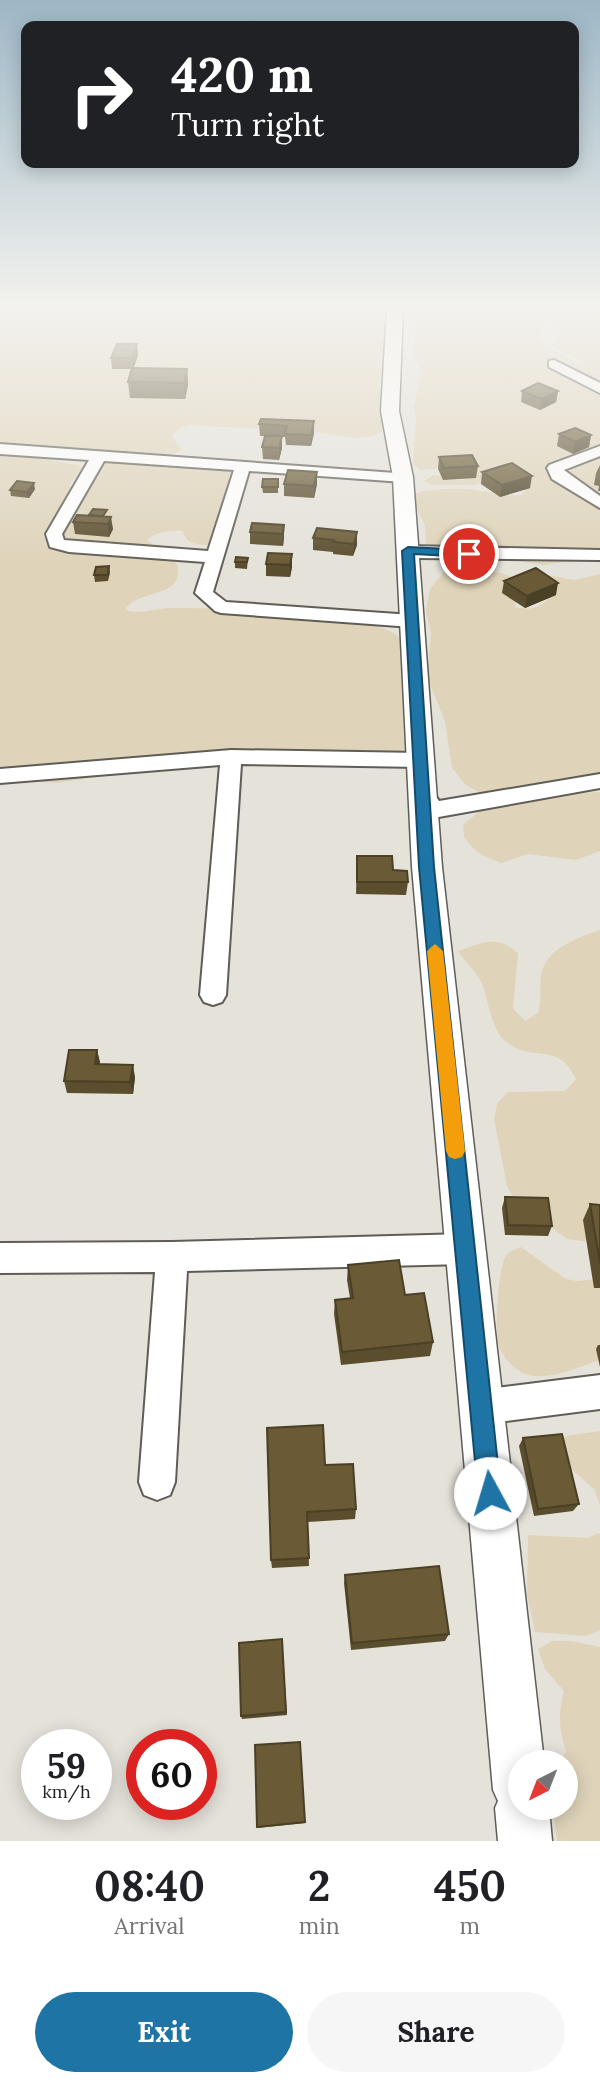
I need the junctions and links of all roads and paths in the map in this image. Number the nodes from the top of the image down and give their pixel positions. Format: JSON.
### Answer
{"nodes":[{"id":1,"x":391,"y":395,"type":"edge"},
{"id":2,"x":405,"y":395,"type":"edge"},
{"id":3,"x":0,"y":449,"type":"edge"},
{"id":4,"x":600,"y":451,"type":"edge"},
{"id":5,"x":100,"y":456,"type":"junction"},
{"id":6,"x":401,"y":462,"type":"junction"},
{"id":7,"x":243,"y":465,"type":"junction"},
{"id":8,"x":600,"y":503,"type":"edge"},
{"id":9,"x":408,"y":551,"type":"junction"},
{"id":10,"x":600,"y":555,"type":"edge"},
{"id":11,"x":215,"y":557,"type":"junction"},
{"id":12,"x":412,"y":621,"type":"junction"},
{"id":13,"x":231,"y":757,"type":"junction"},
{"id":14,"x":0,"y":776,"type":"edge"},
{"id":15,"x":421,"y":777,"type":"junction"},
{"id":16,"x":600,"y":781,"type":"edge"},
{"id":17,"x":213,"y":995,"type":"dead end"},
{"id":18,"x":465,"y":1248,"type":"junction"},
{"id":19,"x":172,"y":1257,"type":"junction"},
{"id":20,"x":0,"y":1258,"type":"edge"},
{"id":21,"x":600,"y":1392,"type":"edge"},
{"id":22,"x":482,"y":1412,"type":"junction"},
{"id":23,"x":158,"y":1482,"type":"dead end"},
{"id":24,"x":516,"y":1750,"type":"edge"},
{"id":25,"x":523,"y":1820,"type":"edge"},
{"id":26,"x":525,"y":1841,"type":"edge"}],
"edges":[{"from":1,"to":6,"type":"main road"},
{"from":2,"to":6,"type":"main road"},
{"from":3,"to":5,"type":"street"},
{"from":4,"to":8,"type":"street"},
{"from":5,"to":7,"type":"street"},
{"from":5,"to":11,"type":"street"},
{"from":6,"to":7,"type":"street"},
{"from":6,"to":9,"type":"main road"},
{"from":7,"to":11,"type":"street"},
{"from":9,"to":10,"type":"street"},
{"from":9,"to":12,"type":"main road"},
{"from":11,"to":12,"type":"street"},
{"from":12,"to":15,"type":"main road"},
{"from":13,"to":14,"type":"street"},
{"from":13,"to":15,"type":"street"},
{"from":13,"to":17,"type":"street"},
{"from":15,"to":16,"type":"street"},
{"from":15,"to":18,"type":"main road"},
{"from":18,"to":19,"type":"street"},
{"from":18,"to":22,"type":"main road"},
{"from":19,"to":20,"type":"street"},
{"from":19,"to":23,"type":"street"},
{"from":21,"to":22,"type":"street"},
{"from":22,"to":24,"type":"main road"},
{"from":25,"to":26,"type":"main road"}]}
